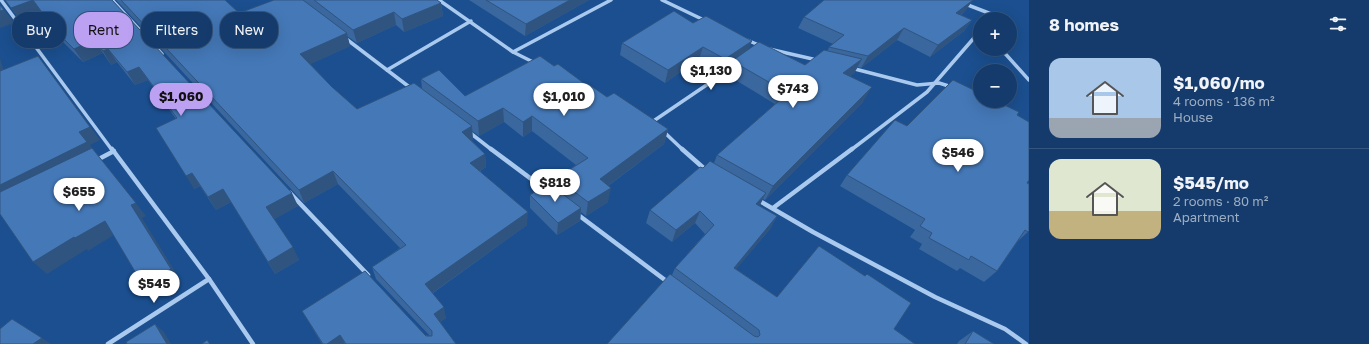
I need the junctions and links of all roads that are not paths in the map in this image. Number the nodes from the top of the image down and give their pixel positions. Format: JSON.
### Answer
{"nodes":[{"id":1,"x":2,"y":0,"type":"edge"},
{"id":2,"x":112,"y":0,"type":"edge"},
{"id":3,"x":439,"y":0,"type":"edge"},
{"id":4,"x":611,"y":0,"type":"edge"},
{"id":5,"x":662,"y":0,"type":"edge"},
{"id":6,"x":956,"y":0,"type":"edge"},
{"id":7,"x":981,"y":12,"type":"edge"},
{"id":8,"x":471,"y":21,"type":"junction"},
{"id":9,"x":712,"y":24,"type":"edge"},
{"id":10,"x":344,"y":37,"type":"edge"},
{"id":11,"x":741,"y":37,"type":"edge"},
{"id":12,"x":973,"y":39,"type":"edge"},
{"id":13,"x":762,"y":47,"type":"junction"},
{"id":14,"x":756,"y":51,"type":"edge"},
{"id":15,"x":513,"y":52,"type":"junction"},
{"id":16,"x":1007,"y":56,"type":"edge"},
{"id":17,"x":165,"y":58,"type":"edge"},
{"id":18,"x":46,"y":62,"type":"junction"},
{"id":19,"x":824,"y":62,"type":"edge"},
{"id":20,"x":40,"y":64,"type":"edge"},
{"id":21,"x":736,"y":64,"type":"edge"},
{"id":22,"x":540,"y":65,"type":"edge"},
{"id":23,"x":847,"y":68,"type":"edge"},
{"id":24,"x":388,"y":70,"type":"junction"},
{"id":25,"x":1029,"y":80,"type":"edge"},
{"id":26,"x":934,"y":84,"type":"junction"},
{"id":27,"x":954,"y":88,"type":"edge"},
{"id":28,"x":419,"y":94,"type":"edge"},
{"id":29,"x":645,"y":118,"type":"edge"},
{"id":30,"x":652,"y":122,"type":"junction"},
{"id":31,"x":464,"y":128,"type":"edge"},
{"id":32,"x":114,"y":151,"type":"junction"},
{"id":33,"x":93,"y":162,"type":"edge"},
{"id":34,"x":713,"y":174,"type":"edge"},
{"id":35,"x":288,"y":191,"type":"edge"},
{"id":36,"x":552,"y":195,"type":"edge"},
{"id":37,"x":753,"y":197,"type":"edge"},
{"id":38,"x":773,"y":208,"type":"junction"},
{"id":39,"x":571,"y":209,"type":"edge"},
{"id":40,"x":209,"y":279,"type":"junction"},
{"id":41,"x":373,"y":282,"type":"edge"},
{"id":42,"x":673,"y":286,"type":"edge"},
{"id":43,"x":108,"y":344,"type":"edge"},
{"id":44,"x":253,"y":344,"type":"edge"},
{"id":45,"x":1026,"y":344,"type":"edge"}],
"edges":[{"from":1,"to":18,"type":"street"},
{"from":2,"to":17,"type":"street"},
{"from":3,"to":8,"type":"street"},
{"from":4,"to":15,"type":"street"},
{"from":5,"to":9,"type":"street"},
{"from":6,"to":7,"type":"street"},
{"from":8,"to":15,"type":"street"},
{"from":8,"to":24,"type":"street"},
{"from":10,"to":24,"type":"street"},
{"from":11,"to":13,"type":"street"},
{"from":12,"to":26,"type":"street"},
{"from":13,"to":14,"type":"street"},
{"from":13,"to":19,"type":"street"},
{"from":15,"to":22,"type":"street"},
{"from":16,"to":25,"type":"street"},
{"from":18,"to":20,"type":"street"},
{"from":18,"to":32,"type":"street"},
{"from":21,"to":30,"type":"street"},
{"from":23,"to":26,"type":"street"},
{"from":24,"to":28,"type":"street"},
{"from":26,"to":27,"type":"street"},
{"from":26,"to":38,"type":"street"},
{"from":29,"to":30,"type":"street"},
{"from":30,"to":34,"type":"street"},
{"from":31,"to":36,"type":"street"},
{"from":32,"to":33,"type":"street"},
{"from":32,"to":40,"type":"street"},
{"from":35,"to":41,"type":"street"},
{"from":37,"to":38,"type":"street"},
{"from":38,"to":45,"type":"street"},
{"from":39,"to":42,"type":"street"},
{"from":40,"to":43,"type":"street"},
{"from":40,"to":44,"type":"street"}]}
